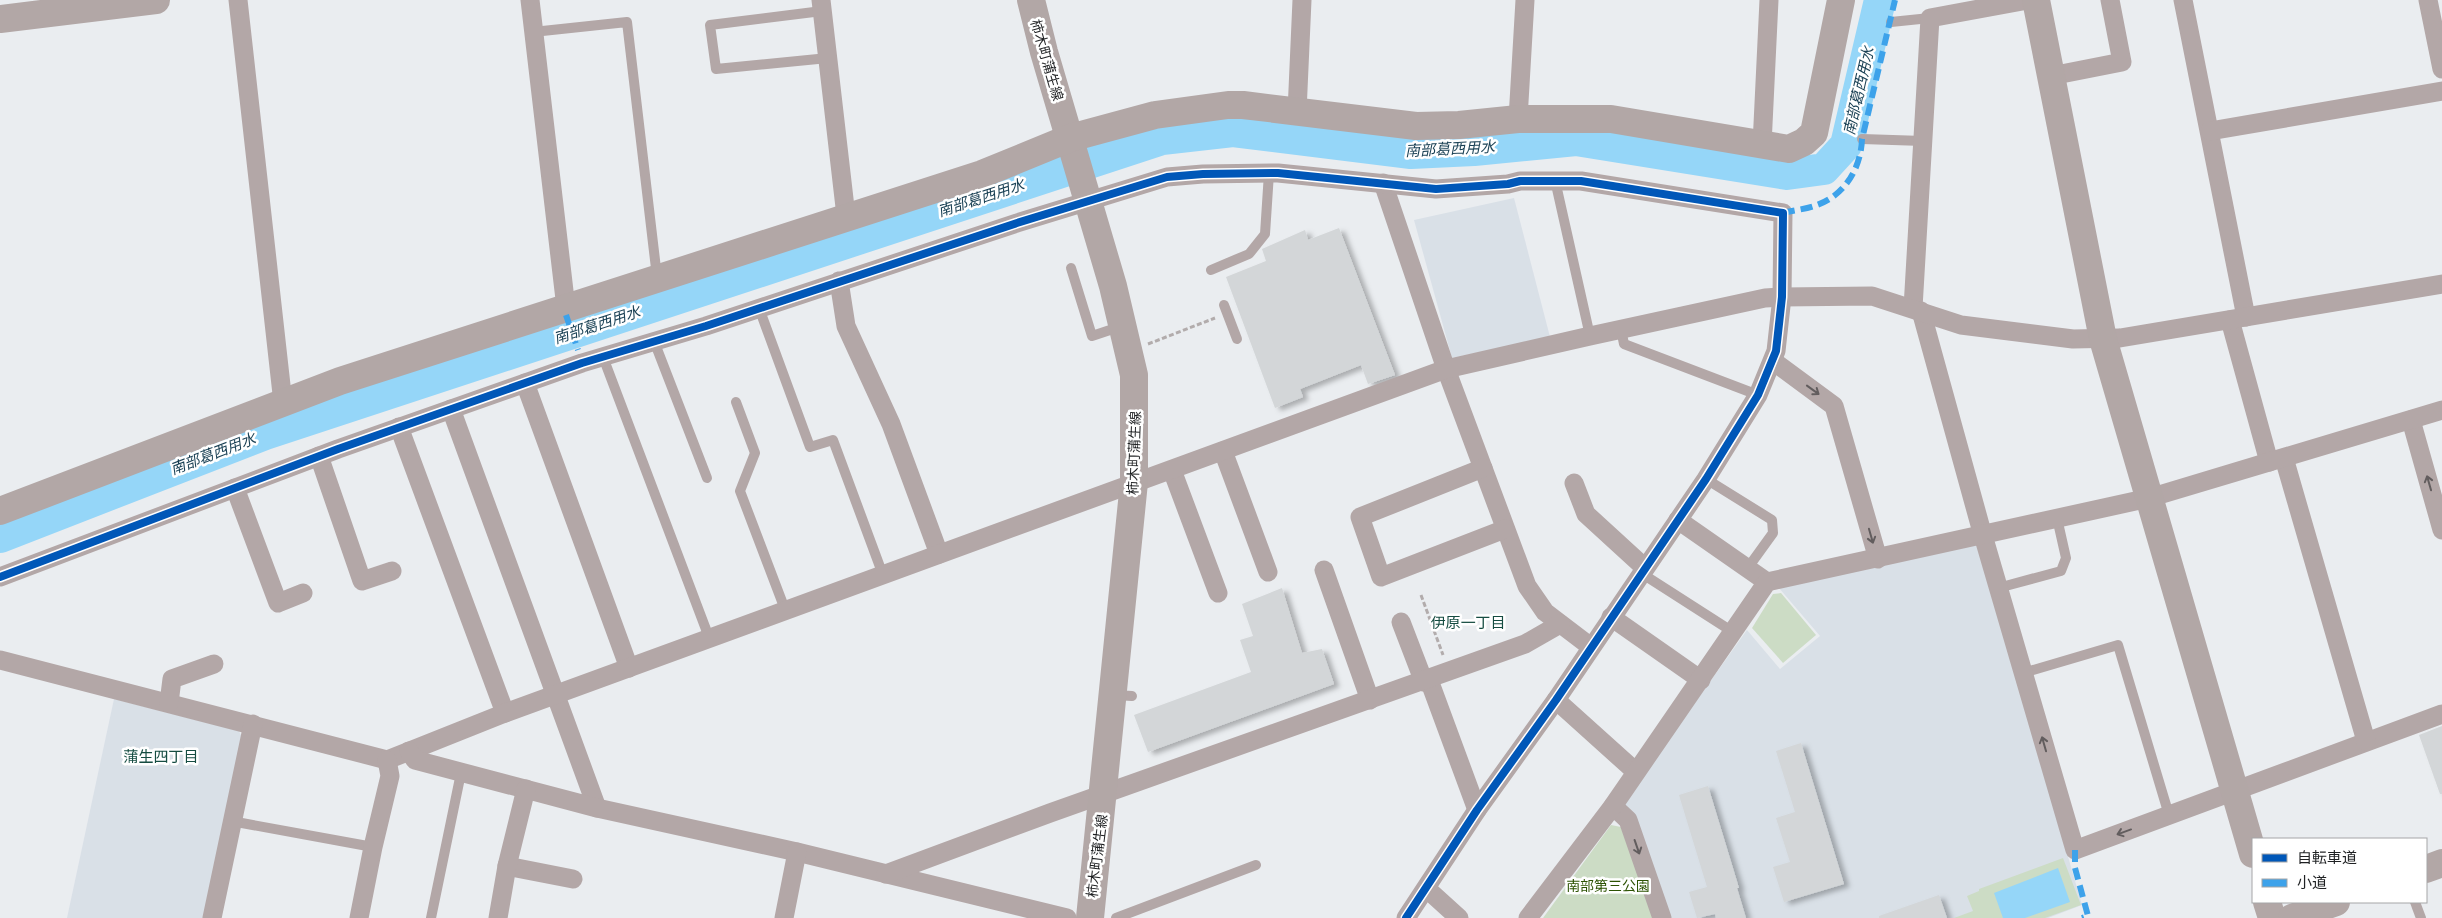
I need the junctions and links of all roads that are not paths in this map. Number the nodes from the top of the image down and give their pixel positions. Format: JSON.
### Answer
{"nodes":[{"id":1,"x":156,"y":0,"type":"edge"},
{"id":2,"x":238,"y":0,"type":"edge"},
{"id":3,"x":530,"y":0,"type":"edge"},
{"id":4,"x":1031,"y":0,"type":"edge"},
{"id":5,"x":1302,"y":0,"type":"edge"},
{"id":6,"x":1525,"y":0,"type":"edge"},
{"id":7,"x":1769,"y":0,"type":"edge"},
{"id":8,"x":1841,"y":0,"type":"edge"},
{"id":9,"x":2028,"y":0,"type":"edge"},
{"id":10,"x":2036,"y":0,"type":"edge"},
{"id":11,"x":2110,"y":0,"type":"edge"},
{"id":12,"x":2183,"y":0,"type":"edge"},
{"id":13,"x":2428,"y":0,"type":"edge"},
{"id":14,"x":821,"y":5,"type":"edge"},
{"id":15,"x":1930,"y":18,"type":"junction"},
{"id":16,"x":0,"y":19,"type":"edge"},
{"id":17,"x":1890,"y":22,"type":"dead end"},
{"id":18,"x":533,"y":32,"type":"junction"},
{"id":19,"x":828,"y":58,"type":"junction"},
{"id":20,"x":2442,"y":69,"type":"edge"},
{"id":21,"x":2051,"y":76,"type":"junction"},
{"id":22,"x":2442,"y":91,"type":"edge"},
{"id":23,"x":1297,"y":112,"type":"junction"},
{"id":24,"x":1518,"y":119,"type":"junction"},
{"id":25,"x":2210,"y":131,"type":"junction"},
{"id":26,"x":1862,"y":139,"type":"dead end"},
{"id":27,"x":1923,"y":141,"type":"junction"},
{"id":28,"x":1071,"y":142,"type":"junction"},
{"id":29,"x":1762,"y":145,"type":"junction"},
{"id":30,"x":1269,"y":173,"type":"junction"},
{"id":31,"x":1555,"y":180,"type":"junction"},
{"id":32,"x":1383,"y":183,"type":"junction"},
{"id":33,"x":1087,"y":198,"type":"junction"},
{"id":34,"x":846,"y":216,"type":"junction"},
{"id":35,"x":1071,"y":268,"type":"dead end"},
{"id":36,"x":1211,"y":270,"type":"dead end"},
{"id":37,"x":657,"y":278,"type":"junction"},
{"id":38,"x":839,"y":282,"type":"junction"},
{"id":39,"x":2442,"y":284,"type":"edge"},
{"id":40,"x":1782,"y":297,"type":"junction"},
{"id":41,"x":1224,"y":305,"type":"dead end"},
{"id":42,"x":566,"y":308,"type":"junction"},
{"id":43,"x":759,"y":308,"type":"junction"},
{"id":44,"x":1917,"y":310,"type":"junction"},
{"id":45,"x":2238,"y":318,"type":"junction"},
{"id":46,"x":1123,"y":326,"type":"junction"},
{"id":47,"x":1621,"y":329,"type":"junction"},
{"id":48,"x":1590,"y":336,"type":"junction"},
{"id":49,"x":1237,"y":339,"type":"dead end"},
{"id":50,"x":2103,"y":339,"type":"junction"},
{"id":51,"x":654,"y":341,"type":"junction"},
{"id":52,"x":603,"y":357,"type":"junction"},
{"id":53,"x":1774,"y":361,"type":"junction"},
{"id":54,"x":1446,"y":369,"type":"junction"},
{"id":55,"x":525,"y":383,"type":"junction"},
{"id":56,"x":1758,"y":395,"type":"junction"},
{"id":57,"x":736,"y":402,"type":"dead end"},
{"id":58,"x":283,"y":403,"type":"junction"},
{"id":59,"x":451,"y":410,"type":"junction"},
{"id":60,"x":2442,"y":410,"type":"edge"},
{"id":61,"x":2411,"y":420,"type":"junction"},
{"id":62,"x":399,"y":427,"type":"junction"},
{"id":63,"x":1223,"y":451,"type":"junction"},
{"id":64,"x":319,"y":456,"type":"junction"},
{"id":65,"x":2277,"y":460,"type":"junction"},
{"id":66,"x":1483,"y":468,"type":"junction"},
{"id":67,"x":1172,"y":470,"type":"junction"},
{"id":68,"x":707,"y":478,"type":"dead end"},
{"id":69,"x":1706,"y":479,"type":"junction"},
{"id":70,"x":1134,"y":482,"type":"junction"},
{"id":71,"x":1574,"y":483,"type":"dead end"},
{"id":72,"x":235,"y":488,"type":"junction"},
{"id":73,"x":2149,"y":498,"type":"junction"},
{"id":74,"x":0,"y":508,"type":"edge"},
{"id":75,"x":2057,"y":518,"type":"junction"},
{"id":76,"x":1678,"y":520,"type":"junction"},
{"id":77,"x":1505,"y":529,"type":"junction"},
{"id":78,"x":2442,"y":530,"type":"edge"},
{"id":79,"x":1983,"y":535,"type":"junction"},
{"id":80,"x":939,"y":554,"type":"junction"},
{"id":81,"x":1878,"y":559,"type":"junction"},
{"id":82,"x":1747,"y":569,"type":"junction"},
{"id":83,"x":1324,"y":570,"type":"dead end"},
{"id":84,"x":1643,"y":570,"type":"junction"},
{"id":85,"x":392,"y":571,"type":"dead end"},
{"id":86,"x":1268,"y":572,"type":"dead end"},
{"id":87,"x":883,"y":575,"type":"junction"},
{"id":88,"x":0,"y":577,"type":"edge"},
{"id":89,"x":1767,"y":582,"type":"junction"},
{"id":90,"x":1998,"y":588,"type":"junction"},
{"id":91,"x":303,"y":593,"type":"dead end"},
{"id":92,"x":1218,"y":593,"type":"dead end"},
{"id":93,"x":786,"y":612,"type":"junction"},
{"id":94,"x":1611,"y":617,"type":"junction"},
{"id":95,"x":1401,"y":622,"type":"dead end"},
{"id":96,"x":1560,"y":624,"type":"junction"},
{"id":97,"x":1733,"y":632,"type":"junction"},
{"id":98,"x":710,"y":640,"type":"junction"},
{"id":99,"x":1591,"y":647,"type":"junction"},
{"id":100,"x":0,"y":660,"type":"edge"},
{"id":101,"x":214,"y":664,"type":"dead end"},
{"id":102,"x":629,"y":668,"type":"junction"},
{"id":103,"x":2023,"y":673,"type":"junction"},
{"id":104,"x":1700,"y":680,"type":"junction"},
{"id":105,"x":1426,"y":681,"type":"junction"},
{"id":106,"x":557,"y":695,"type":"junction"},
{"id":107,"x":1370,"y":700,"type":"junction"},
{"id":108,"x":1556,"y":700,"type":"junction"},
{"id":109,"x":170,"y":703,"type":"junction"},
{"id":110,"x":505,"y":713,"type":"junction"},
{"id":111,"x":2442,"y":714,"type":"edge"},
{"id":112,"x":253,"y":724,"type":"junction"},
{"id":113,"x":2366,"y":741,"type":"junction"},
{"id":114,"x":409,"y":751,"type":"junction"},
{"id":115,"x":387,"y":760,"type":"junction"},
{"id":116,"x":1636,"y":772,"type":"junction"},
{"id":117,"x":461,"y":773,"type":"junction"},
{"id":118,"x":526,"y":789,"type":"junction"},
{"id":119,"x":2235,"y":791,"type":"junction"},
{"id":120,"x":1104,"y":793,"type":"junction"},
{"id":121,"x":1613,"y":806,"type":"junction"},
{"id":122,"x":597,"y":808,"type":"junction"},
{"id":123,"x":1478,"y":810,"type":"junction"},
{"id":124,"x":2169,"y":815,"type":"junction"},
{"id":125,"x":231,"y":821,"type":"junction"},
{"id":126,"x":372,"y":847,"type":"junction"},
{"id":127,"x":2252,"y":850,"type":"edge"},
{"id":128,"x":797,"y":852,"type":"junction"},
{"id":129,"x":2442,"y":863,"type":"edge"},
{"id":130,"x":1256,"y":865,"type":"dead end"},
{"id":131,"x":507,"y":866,"type":"junction"},
{"id":132,"x":2427,"y":869,"type":"edge"},
{"id":133,"x":886,"y":874,"type":"junction"},
{"id":134,"x":573,"y":879,"type":"dead end"},
{"id":135,"x":1427,"y":889,"type":"junction"},
{"id":136,"x":2267,"y":903,"type":"edge"},
{"id":137,"x":2333,"y":903,"type":"edge"},
{"id":138,"x":2415,"y":903,"type":"edge"},
{"id":139,"x":212,"y":918,"type":"edge"},
{"id":140,"x":359,"y":918,"type":"edge"},
{"id":141,"x":431,"y":918,"type":"edge"},
{"id":142,"x":498,"y":918,"type":"edge"},
{"id":143,"x":784,"y":918,"type":"edge"},
{"id":144,"x":1067,"y":918,"type":"edge"},
{"id":145,"x":1090,"y":918,"type":"edge"},
{"id":146,"x":1116,"y":918,"type":"edge"},
{"id":147,"x":1406,"y":918,"type":"edge"},
{"id":148,"x":1459,"y":918,"type":"edge"},
{"id":149,"x":1528,"y":918,"type":"edge"},
{"id":150,"x":1662,"y":918,"type":"edge"},
{"id":151,"x":2272,"y":918,"type":"edge"},
{"id":152,"x":2292,"y":918,"type":"edge"},
{"id":153,"x":2421,"y":918,"type":"edge"}],
"edges":[{"from":1,"to":16,"type":"street"},
{"from":2,"to":58,"type":"street"},
{"from":3,"to":18,"type":"street"},
{"from":4,"to":28,"type":"street","name":"柿木町蒲生線"},
{"from":5,"to":23,"type":"street"},
{"from":6,"to":24,"type":"street"},
{"from":7,"to":29,"type":"street"},
{"from":8,"to":29,"type":"street"},
{"from":9,"to":15,"type":"street"},
{"from":10,"to":21,"type":"street"},
{"from":11,"to":21,"type":"street"},
{"from":12,"to":25,"type":"street"},
{"from":13,"to":20,"type":"street"},
{"from":14,"to":19,"type":"street"},
{"from":14,"to":19,"type":"lane"},
{"from":15,"to":17,"type":"lane"},
{"from":15,"to":27,"type":"street"},
{"from":18,"to":37,"type":"lane"},
{"from":18,"to":42,"type":"street"},
{"from":19,"to":34,"type":"street"},
{"from":21,"to":50,"type":"street"},
{"from":22,"to":25,"type":"street"},
{"from":23,"to":24,"type":"street"},
{"from":23,"to":28,"type":"street"},
{"from":24,"to":29,"type":"street"},
{"from":25,"to":45,"type":"street"},
{"from":26,"to":27,"type":"lane"},
{"from":27,"to":44,"type":"street"},
{"from":28,"to":33,"type":"street","name":"柿木町蒲生線"},
{"from":28,"to":34,"type":"street"},
{"from":30,"to":32,"type":"street"},
{"from":30,"to":33,"type":"street"},
{"from":30,"to":36,"type":"lane"},
{"from":31,"to":32,"type":"street"},
{"from":31,"to":40,"type":"street"},
{"from":31,"to":48,"type":"lane"},
{"from":32,"to":54,"type":"street"},
{"from":33,"to":38,"type":"street"},
{"from":33,"to":46,"type":"street","name":"柿木町蒲生線"},
{"from":34,"to":37,"type":"street"},
{"from":35,"to":46,"type":"lane"},
{"from":37,"to":42,"type":"street"},
{"from":38,"to":43,"type":"street"},
{"from":38,"to":80,"type":"street"},
{"from":39,"to":45,"type":"street"},
{"from":40,"to":44,"type":"street"},
{"from":40,"to":47,"type":"street"},
{"from":40,"to":53,"type":"street"},
{"from":41,"to":49,"type":"lane"},
{"from":42,"to":58,"type":"street"},
{"from":43,"to":51,"type":"street"},
{"from":43,"to":87,"type":"lane"},
{"from":44,"to":50,"type":"street"},
{"from":44,"to":79,"type":"street"},
{"from":45,"to":50,"type":"street"},
{"from":45,"to":65,"type":"street"},
{"from":46,"to":70,"type":"street","name":"柿木町蒲生線"},
{"from":47,"to":48,"type":"street"},
{"from":47,"to":56,"type":"lane"},
{"from":48,"to":54,"type":"street"},
{"from":50,"to":73,"type":"street"},
{"from":51,"to":52,"type":"street"},
{"from":51,"to":68,"type":"lane"},
{"from":52,"to":55,"type":"street"},
{"from":52,"to":98,"type":"lane"},
{"from":53,"to":56,"type":"street"},
{"from":53,"to":81,"type":"street","one_way":true},
{"from":54,"to":63,"type":"street"},
{"from":54,"to":66,"type":"street"},
{"from":55,"to":59,"type":"street"},
{"from":55,"to":102,"type":"street"},
{"from":56,"to":69,"type":"street"},
{"from":57,"to":93,"type":"lane"},
{"from":58,"to":74,"type":"street"},
{"from":59,"to":62,"type":"street"},
{"from":59,"to":106,"type":"street"},
{"from":60,"to":61,"type":"street"},
{"from":61,"to":65,"type":"street"},
{"from":78,"to":61,"type":"street","one_way":true},
{"from":62,"to":64,"type":"street"},
{"from":62,"to":110,"type":"street"},
{"from":63,"to":67,"type":"street"},
{"from":63,"to":86,"type":"street"},
{"from":64,"to":72,"type":"street"},
{"from":64,"to":85,"type":"street"},
{"from":65,"to":73,"type":"street"},
{"from":65,"to":113,"type":"street"},
{"from":66,"to":77,"type":"street"},
{"from":66,"to":77,"type":"street"},
{"from":67,"to":70,"type":"street"},
{"from":67,"to":92,"type":"street"},
{"from":69,"to":76,"type":"street"},
{"from":69,"to":82,"type":"lane"},
{"from":70,"to":80,"type":"street"},
{"from":70,"to":120,"type":"street","name":"柿木町蒲生線"},
{"from":71,"to":84,"type":"street"},
{"from":72,"to":88,"type":"street"},
{"from":72,"to":91,"type":"street"},
{"from":73,"to":75,"type":"street"},
{"from":73,"to":119,"type":"street"},
{"from":75,"to":79,"type":"street"},
{"from":75,"to":90,"type":"lane"},
{"from":76,"to":82,"type":"street"},
{"from":76,"to":84,"type":"street"},
{"from":77,"to":96,"type":"street"},
{"from":79,"to":81,"type":"street"},
{"from":79,"to":90,"type":"street"},
{"from":80,"to":87,"type":"street"},
{"from":81,"to":89,"type":"street"},
{"from":82,"to":89,"type":"street"},
{"from":83,"to":107,"type":"street"},
{"from":84,"to":94,"type":"street"},
{"from":84,"to":97,"type":"lane"},
{"from":87,"to":93,"type":"street"},
{"from":89,"to":97,"type":"street"},
{"from":90,"to":103,"type":"street"},
{"from":93,"to":98,"type":"street"},
{"from":94,"to":99,"type":"street"},
{"from":94,"to":104,"type":"street"},
{"from":95,"to":105,"type":"street"},
{"from":96,"to":99,"type":"street"},
{"from":96,"to":105,"type":"street"},
{"from":97,"to":104,"type":"street"},
{"from":98,"to":102,"type":"street"},
{"from":99,"to":108,"type":"street"},
{"from":100,"to":109,"type":"street"},
{"from":101,"to":109,"type":"street"},
{"from":102,"to":106,"type":"street"},
{"from":103,"to":124,"type":"lane"},
{"from":124,"to":103,"type":"street","one_way":true},
{"from":104,"to":116,"type":"street"},
{"from":105,"to":107,"type":"street"},
{"from":105,"to":123,"type":"street"},
{"from":106,"to":110,"type":"street"},
{"from":106,"to":122,"type":"street"},
{"from":107,"to":120,"type":"street"},
{"from":108,"to":116,"type":"street"},
{"from":108,"to":123,"type":"street"},
{"from":109,"to":112,"type":"street"},
{"from":110,"to":114,"type":"street"},
{"from":111,"to":113,"type":"street"},
{"from":112,"to":115,"type":"street"},
{"from":112,"to":125,"type":"street"},
{"from":113,"to":119,"type":"street"},
{"from":114,"to":115,"type":"street"},
{"from":114,"to":117,"type":"street"},
{"from":115,"to":126,"type":"street"},
{"from":116,"to":121,"type":"street"},
{"from":117,"to":118,"type":"street"},
{"from":117,"to":141,"type":"lane"},
{"from":118,"to":122,"type":"street"},
{"from":118,"to":131,"type":"street"},
{"from":119,"to":124,"type":"street"},
{"from":119,"to":127,"type":"street"},
{"from":120,"to":133,"type":"street"},
{"from":120,"to":145,"type":"street","name":"柿木町蒲生線"},
{"from":121,"to":149,"type":"street"},
{"from":121,"to":150,"type":"street","one_way":true},
{"from":122,"to":128,"type":"street"},
{"from":123,"to":135,"type":"street"},
{"from":125,"to":126,"type":"lane"},
{"from":125,"to":139,"type":"street"},
{"from":126,"to":140,"type":"street"},
{"from":128,"to":133,"type":"street"},
{"from":128,"to":143,"type":"street"},
{"from":129,"to":132,"type":"street"},
{"from":130,"to":146,"type":"lane"},
{"from":131,"to":134,"type":"street"},
{"from":131,"to":142,"type":"street"},
{"from":133,"to":144,"type":"street"},
{"from":135,"to":147,"type":"street"},
{"from":135,"to":148,"type":"street"},
{"from":136,"to":151,"type":"street"},
{"from":137,"to":152,"type":"street"},
{"from":138,"to":153,"type":"lane"}]}
